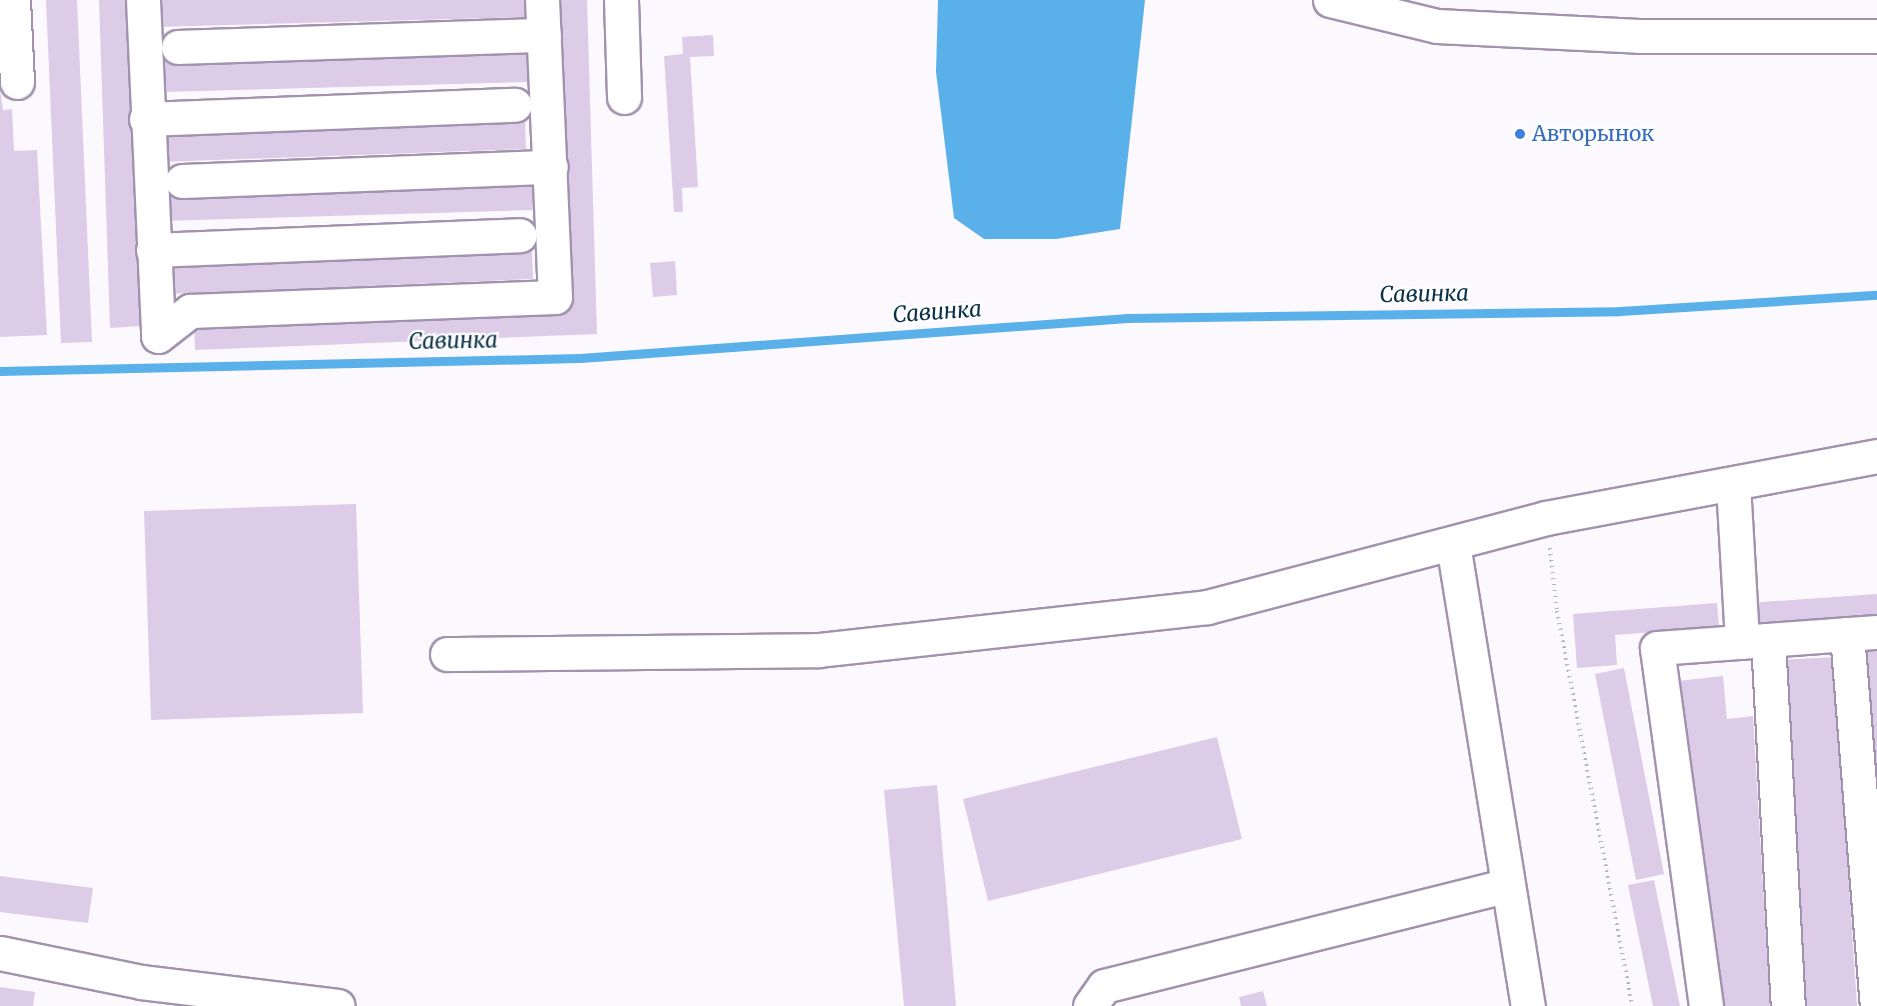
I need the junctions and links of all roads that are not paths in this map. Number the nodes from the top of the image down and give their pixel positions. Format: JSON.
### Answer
{"nodes":[{"id":1,"x":13,"y":0,"type":"edge"},
{"id":2,"x":143,"y":0,"type":"edge"},
{"id":3,"x":542,"y":0,"type":"edge"},
{"id":4,"x":621,"y":0,"type":"edge"},
{"id":5,"x":1330,"y":0,"type":"edge"},
{"id":6,"x":1876,"y":32,"type":"edge"},
{"id":7,"x":544,"y":35,"type":"junction"},
{"id":8,"x":178,"y":47,"type":"dead end"},
{"id":9,"x":17,"y":82,"type":"dead end"},
{"id":10,"x":624,"y":97,"type":"dead end"},
{"id":11,"x":515,"y":105,"type":"dead end"},
{"id":12,"x":146,"y":119,"type":"junction"},
{"id":13,"x":551,"y":167,"type":"junction"},
{"id":14,"x":182,"y":181,"type":"dead end"},
{"id":15,"x":520,"y":235,"type":"dead end"},
{"id":16,"x":153,"y":250,"type":"junction"},
{"id":17,"x":1877,"y":456,"type":"edge"},
{"id":18,"x":1733,"y":484,"type":"junction"},
{"id":19,"x":1453,"y":544,"type":"junction"},
{"id":20,"x":1862,"y":633,"type":"edge"},
{"id":21,"x":1755,"y":641,"type":"junction"},
{"id":22,"x":447,"y":654,"type":"dead end"},
{"id":23,"x":1506,"y":886,"type":"junction"},
{"id":24,"x":0,"y":952,"type":"edge"},
{"id":25,"x":141,"y":994,"type":"edge"},
{"id":26,"x":338,"y":1006,"type":"edge"},
{"id":27,"x":1090,"y":1006,"type":"edge"},
{"id":28,"x":1528,"y":1006,"type":"edge"},
{"id":29,"x":1706,"y":1006,"type":"edge"},
{"id":30,"x":1788,"y":1006,"type":"edge"},
{"id":31,"x":1877,"y":1006,"type":"edge"}],
"edges":[{"from":1,"to":9,"type":"street"},
{"from":2,"to":12,"type":"street"},
{"from":3,"to":7,"type":"street"},
{"from":4,"to":10,"type":"street"},
{"from":5,"to":6,"type":"street"},
{"from":7,"to":8,"type":"street"},
{"from":7,"to":13,"type":"street"},
{"from":11,"to":12,"type":"street"},
{"from":12,"to":16,"type":"street"},
{"from":13,"to":14,"type":"street"},
{"from":13,"to":16,"type":"street"},
{"from":15,"to":16,"type":"street"},
{"from":17,"to":18,"type":"street"},
{"from":18,"to":19,"type":"street"},
{"from":18,"to":21,"type":"street"},
{"from":19,"to":22,"type":"street"},
{"from":19,"to":23,"type":"street"},
{"from":20,"to":21,"type":"street"},
{"from":20,"to":31,"type":"street"},
{"from":21,"to":29,"type":"street"},
{"from":21,"to":30,"type":"street"},
{"from":23,"to":27,"type":"street"},
{"from":23,"to":28,"type":"street"},
{"from":24,"to":25,"type":"street"},
{"from":25,"to":26,"type":"street"}]}
